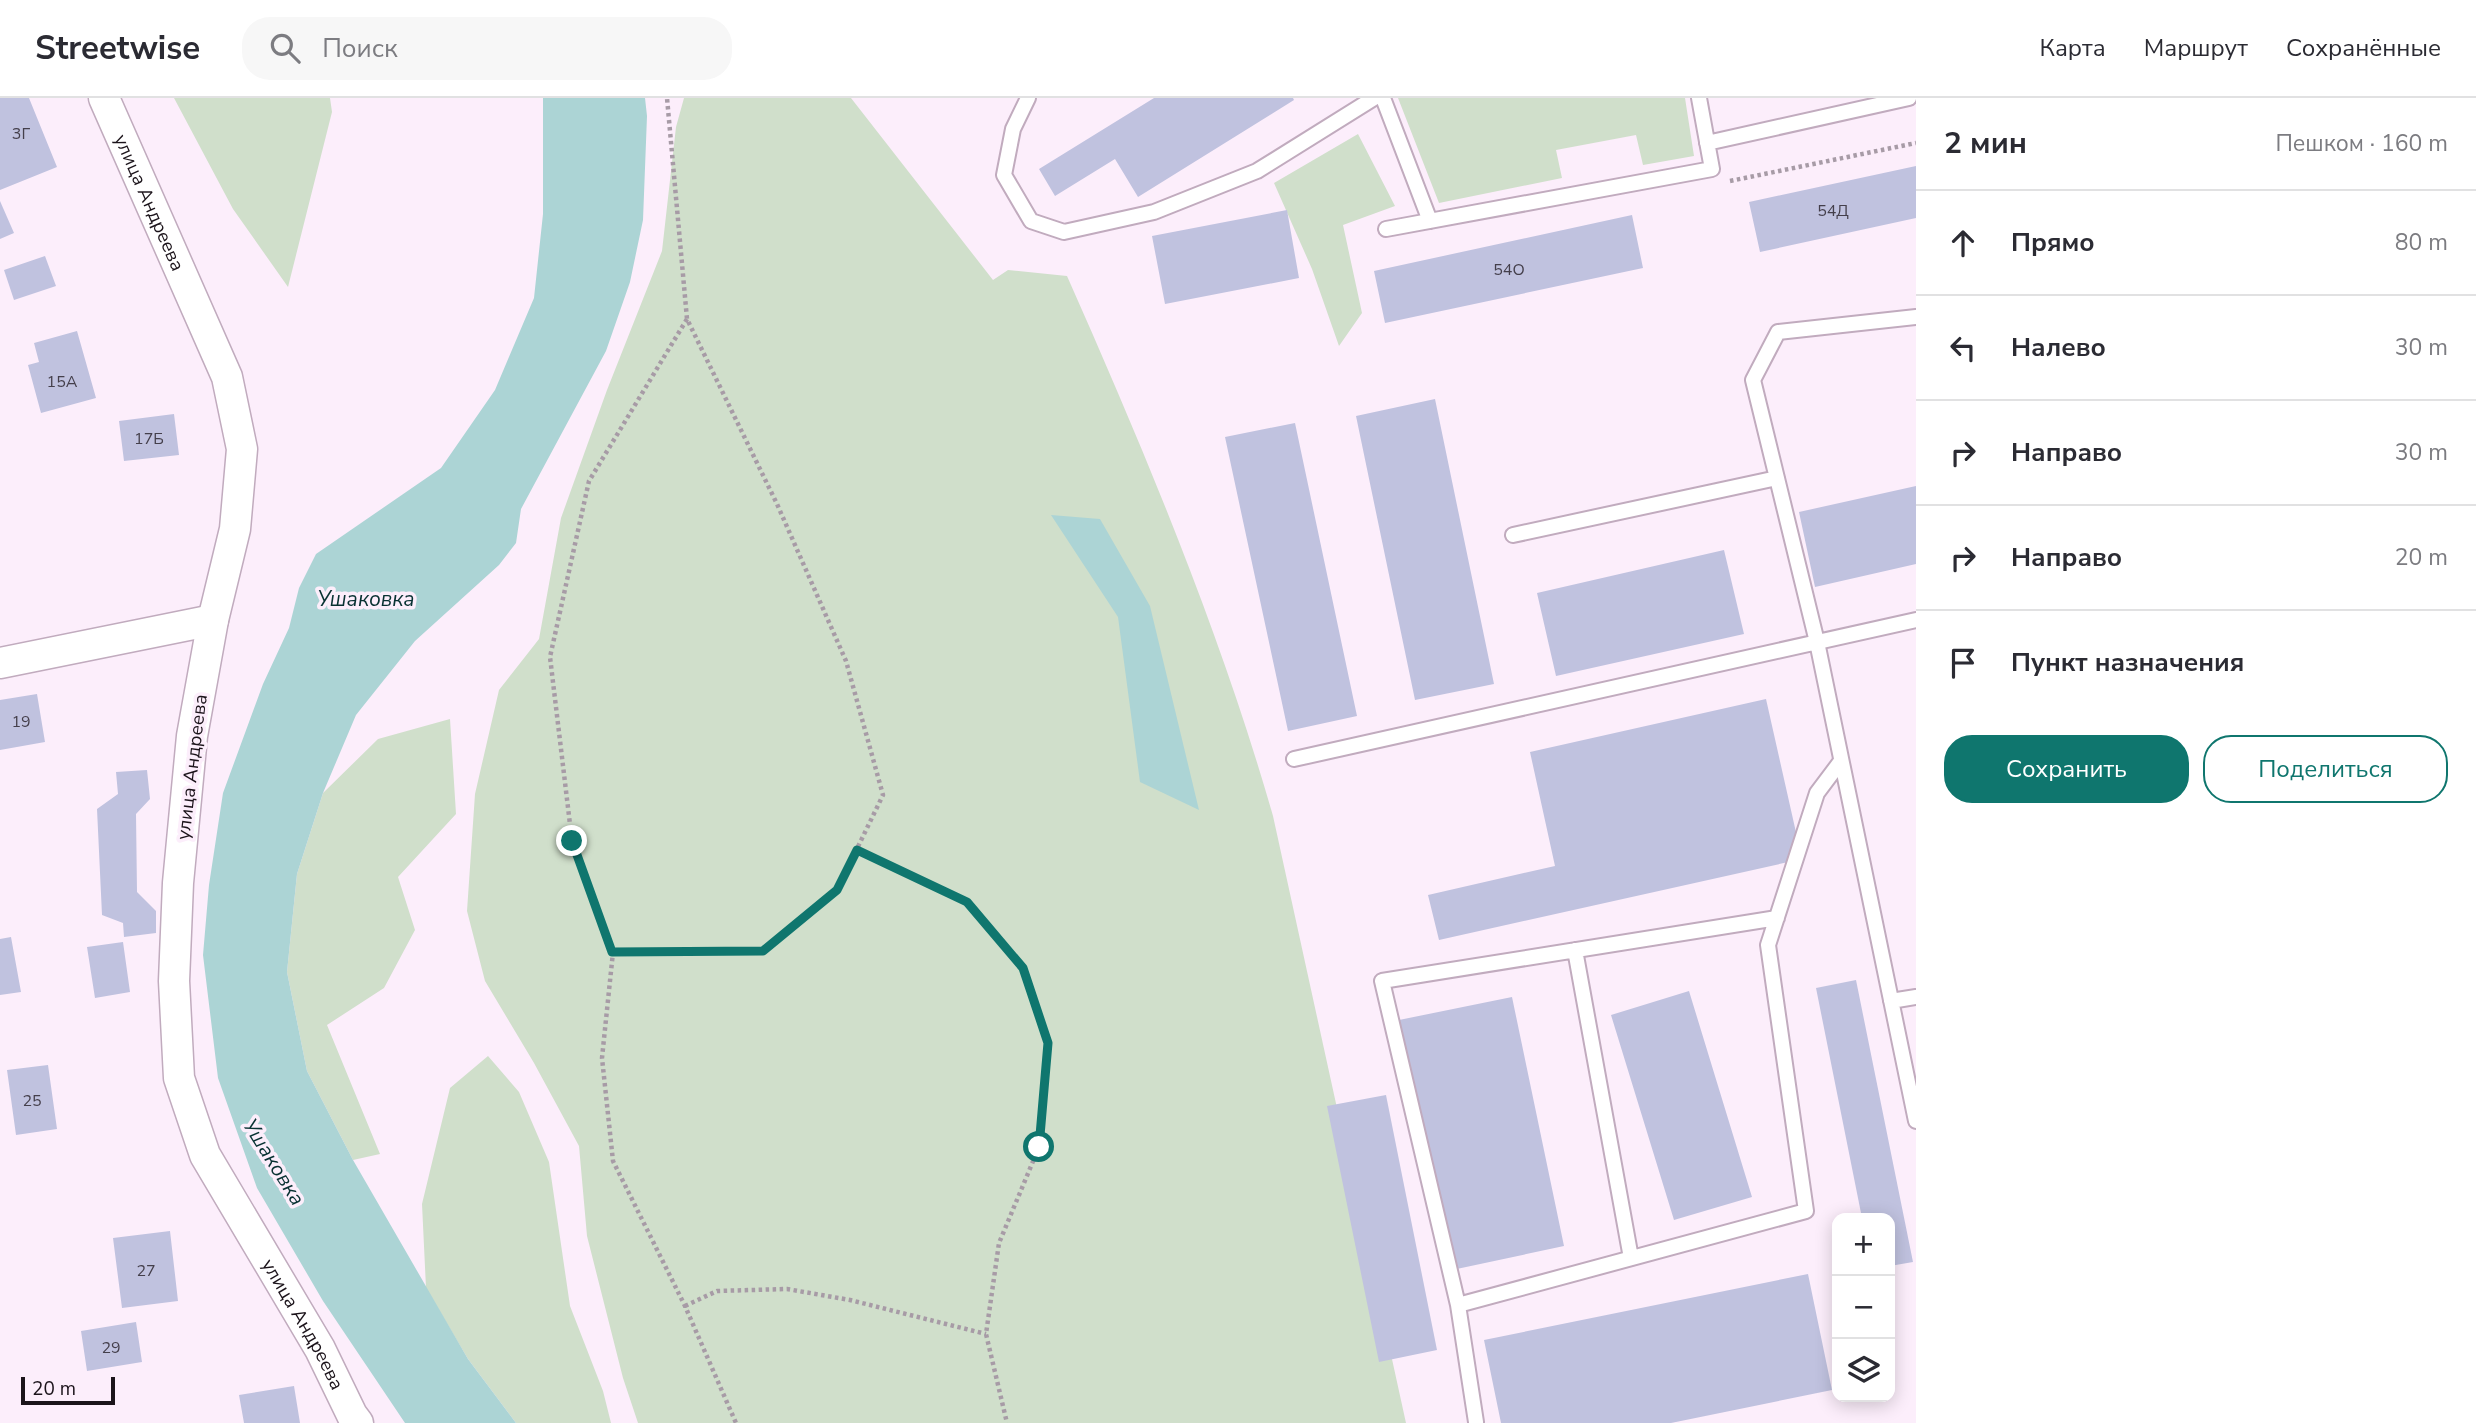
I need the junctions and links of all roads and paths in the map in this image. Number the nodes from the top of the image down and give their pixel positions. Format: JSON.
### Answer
{"nodes":[{"id":1,"x":104,"y":98,"type":"edge"},
{"id":2,"x":667,"y":98,"type":"edge"},
{"id":3,"x":1028,"y":98,"type":"edge"},
{"id":4,"x":1374,"y":98,"type":"edge"},
{"id":5,"x":1383,"y":98,"type":"edge"},
{"id":6,"x":1699,"y":98,"type":"edge"},
{"id":7,"x":1909,"y":98,"type":"edge"},
{"id":8,"x":1707,"y":143,"type":"junction"},
{"id":9,"x":1916,"y":143,"type":"edge"},
{"id":10,"x":1712,"y":169,"type":"junction"},
{"id":11,"x":1430,"y":220,"type":"junction"},
{"id":12,"x":1386,"y":229,"type":"dead end"},
{"id":13,"x":1916,"y":317,"type":"edge"},
{"id":14,"x":687,"y":319,"type":"junction"},
{"id":15,"x":1777,"y":478,"type":"junction"},
{"id":16,"x":1513,"y":535,"type":"dead end"},
{"id":17,"x":213,"y":620,"type":"junction"},
{"id":18,"x":1916,"y":620,"type":"edge"},
{"id":19,"x":1817,"y":642,"type":"junction"},
{"id":20,"x":0,"y":663,"type":"edge"},
{"id":21,"x":1294,"y":759,"type":"dead end"},
{"id":22,"x":1842,"y":761,"type":"junction"},
{"id":23,"x":857,"y":850,"type":"junction"},
{"id":24,"x":1777,"y":918,"type":"junction"},
{"id":25,"x":1575,"y":950,"type":"junction"},
{"id":26,"x":612,"y":952,"type":"junction"},
{"id":27,"x":1916,"y":996,"type":"edge"},
{"id":28,"x":1891,"y":1002,"type":"junction"},
{"id":29,"x":1916,"y":1121,"type":"edge"},
{"id":30,"x":1632,"y":1258,"type":"junction"},
{"id":31,"x":1458,"y":1305,"type":"junction"},
{"id":32,"x":685,"y":1306,"type":"junction"},
{"id":33,"x":986,"y":1334,"type":"junction"},
{"id":34,"x":1476,"y":1422,"type":"edge"},
{"id":35,"x":358,"y":1423,"type":"edge"},
{"id":36,"x":736,"y":1423,"type":"edge"},
{"id":37,"x":1007,"y":1423,"type":"edge"}],
"edges":[{"from":1,"to":17,"type":"street","name":"улица Андреева"},
{"from":2,"to":14,"type":"path"},
{"from":3,"to":4,"type":"lane"},
{"from":5,"to":11,"type":"lane"},
{"from":6,"to":8,"type":"lane"},
{"from":7,"to":8,"type":"lane"},
{"from":8,"to":10,"type":"lane"},
{"from":9,"to":10,"type":"path"},
{"from":10,"to":11,"type":"lane"},
{"from":11,"to":12,"type":"lane"},
{"from":13,"to":15,"type":"lane"},
{"from":14,"to":23,"type":"path"},
{"from":14,"to":26,"type":"path"},
{"from":15,"to":16,"type":"lane"},
{"from":15,"to":19,"type":"lane"},
{"from":17,"to":20,"type":"street"},
{"from":17,"to":35,"type":"street","name":"улица Андреева"},
{"from":18,"to":19,"type":"lane"},
{"from":19,"to":21,"type":"lane"},
{"from":19,"to":22,"type":"lane"},
{"from":22,"to":24,"type":"lane"},
{"from":22,"to":28,"type":"lane"},
{"from":23,"to":26,"type":"path"},
{"from":23,"to":33,"type":"path"},
{"from":24,"to":25,"type":"lane"},
{"from":24,"to":30,"type":"lane"},
{"from":25,"to":30,"type":"lane"},
{"from":25,"to":31,"type":"lane"},
{"from":26,"to":32,"type":"path"},
{"from":27,"to":28,"type":"lane"},
{"from":28,"to":29,"type":"lane"},
{"from":30,"to":31,"type":"lane"},
{"from":31,"to":34,"type":"lane"},
{"from":32,"to":33,"type":"path"},
{"from":32,"to":36,"type":"path"},
{"from":33,"to":37,"type":"path"}]}
